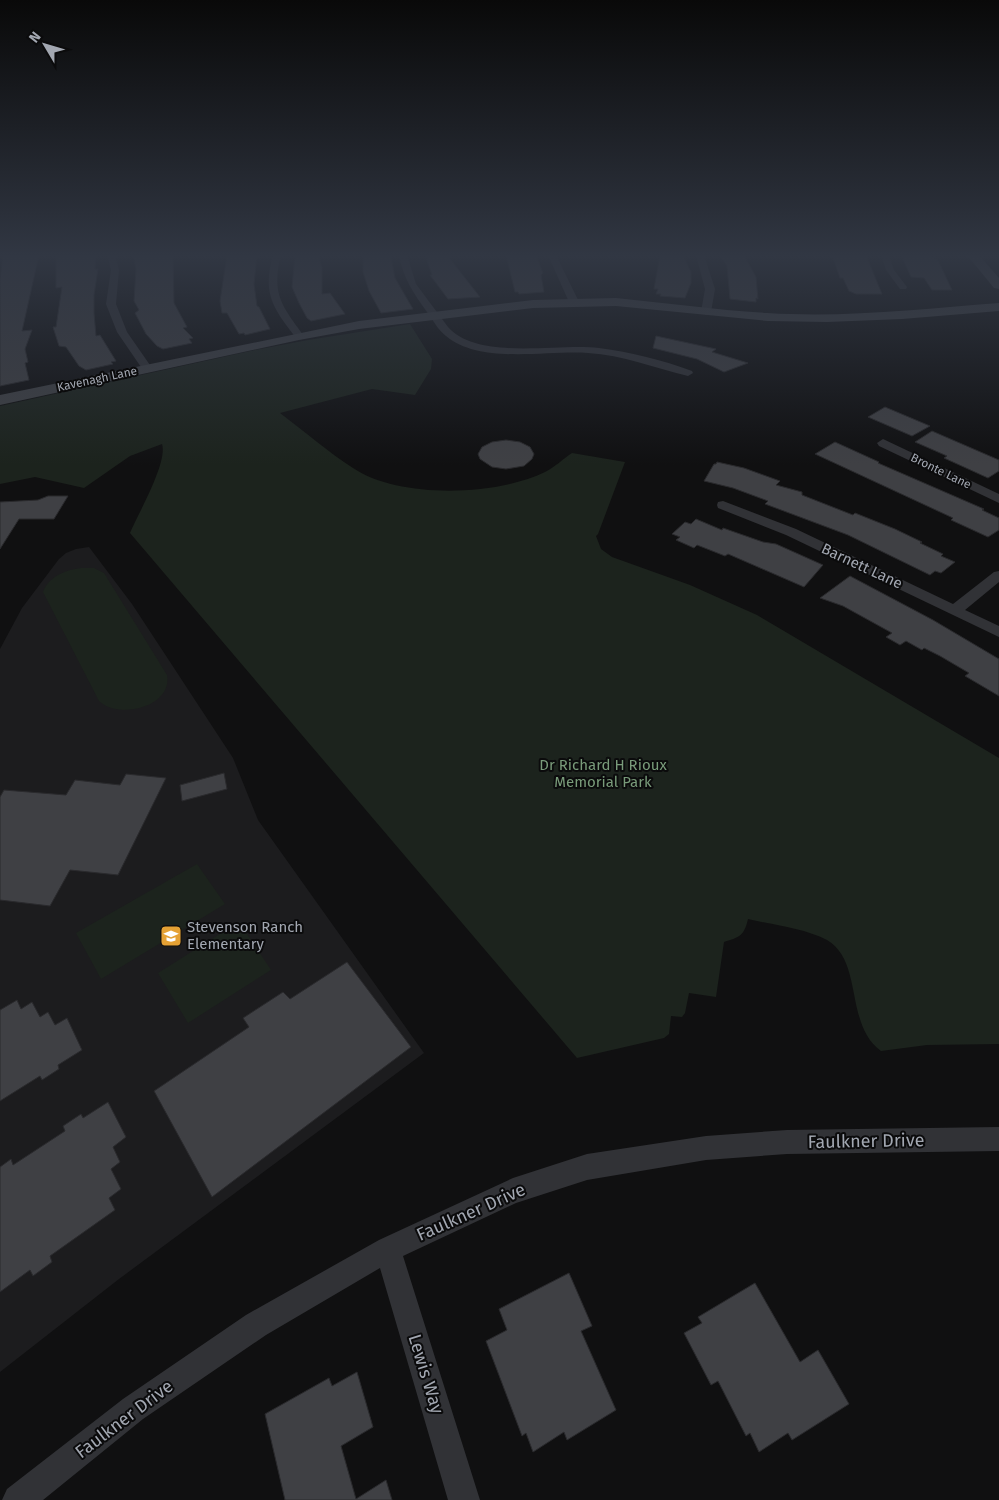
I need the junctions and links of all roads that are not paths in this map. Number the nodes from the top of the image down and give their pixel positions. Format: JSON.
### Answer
{"nodes":[{"id":1,"x":119,"y":325,"type":"edge"},
{"id":2,"x":291,"y":325,"type":"edge"},
{"id":3,"x":359,"y":325,"type":"edge"},
{"id":4,"x":441,"y":325,"type":"edge"},
{"id":5,"x":299,"y":336,"type":"junction"},
{"id":6,"x":147,"y":368,"type":"junction"},
{"id":7,"x":688,"y":374,"type":"dead end"},
{"id":8,"x":0,"y":400,"type":"edge"},
{"id":9,"x":883,"y":443,"type":"dead end"},
{"id":10,"x":999,"y":499,"type":"edge"},
{"id":11,"x":723,"y":505,"type":"dead end"},
{"id":12,"x":999,"y":575,"type":"edge"},
{"id":13,"x":955,"y":610,"type":"junction"},
{"id":14,"x":999,"y":632,"type":"edge"},
{"id":15,"x":999,"y":1140,"type":"edge"},
{"id":16,"x":388,"y":1249,"type":"junction"},
{"id":17,"x":18,"y":1500,"type":"edge"},
{"id":18,"x":464,"y":1500,"type":"edge"}],
"edges":[{"from":1,"to":6,"type":"street"},
{"from":2,"to":5,"type":"street"},
{"from":3,"to":5,"type":"main road","name":"Kavenagh Lane"},
{"from":4,"to":7,"type":"street"},
{"from":5,"to":6,"type":"main road","name":"Kavenagh Lane"},
{"from":6,"to":8,"type":"main road","name":"Kavenagh Lane"},
{"from":9,"to":10,"type":"street","name":"Bronte Lane"},
{"from":11,"to":13,"type":"street","name":"Barnett Lane"},
{"from":12,"to":13,"type":"street"},
{"from":13,"to":14,"type":"street","name":"Barnett Lane"},
{"from":15,"to":16,"type":"street","name":"Faulkner Drive"},
{"from":16,"to":17,"type":"street","name":"Faulkner Drive"},
{"from":16,"to":18,"type":"street","name":"Lewis Way"}]}
